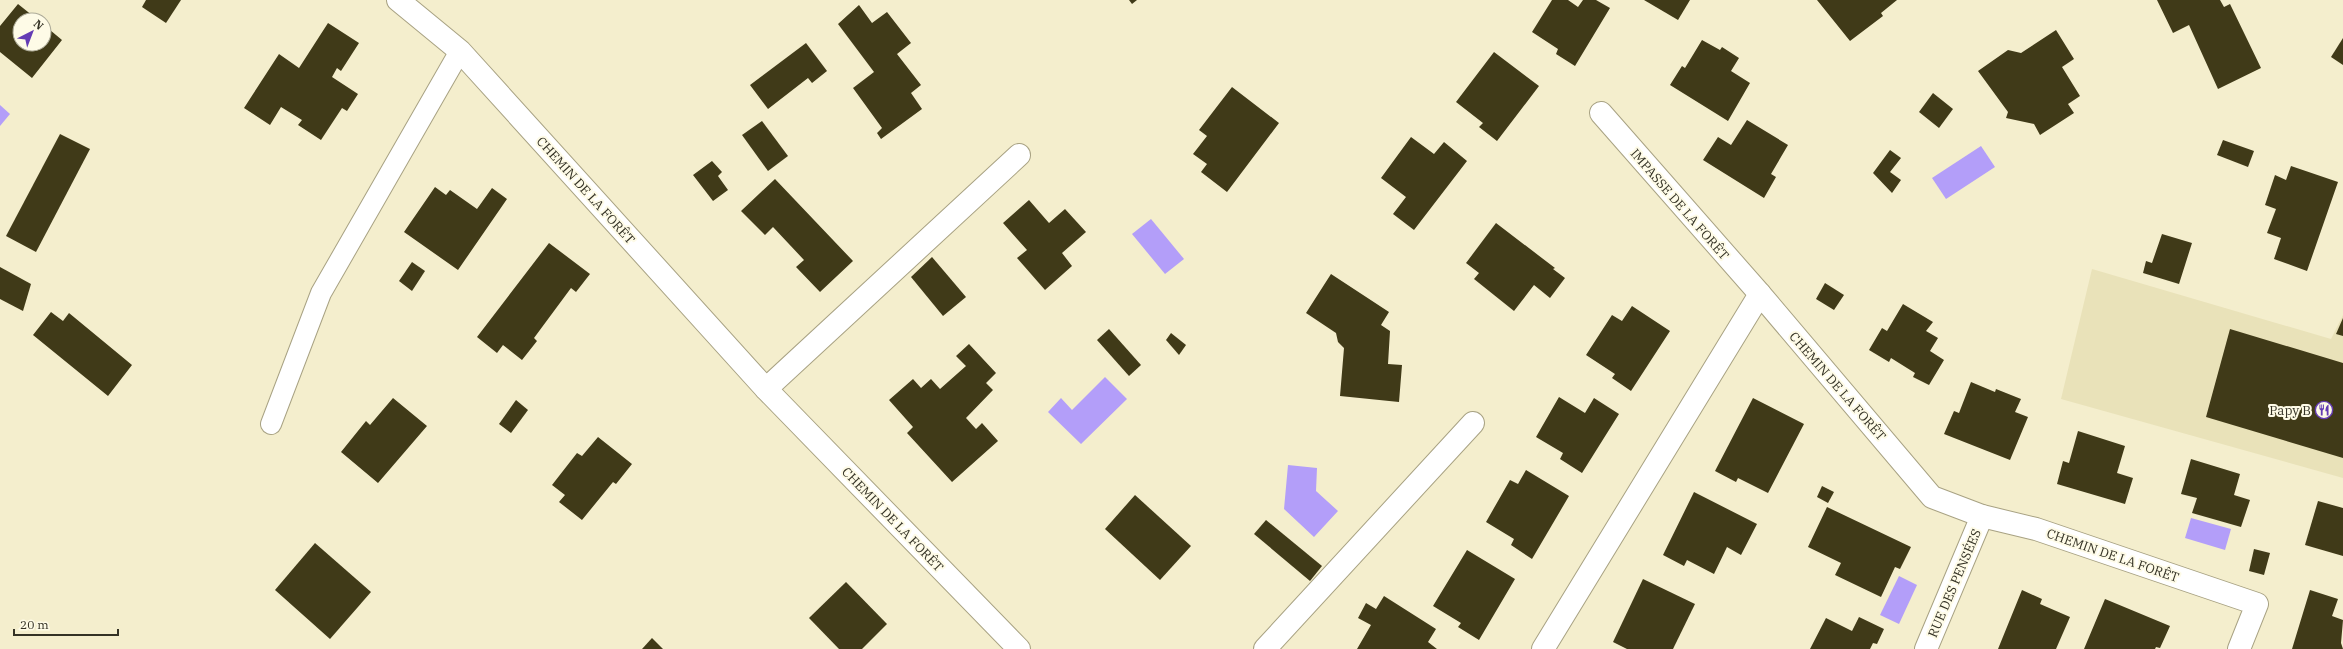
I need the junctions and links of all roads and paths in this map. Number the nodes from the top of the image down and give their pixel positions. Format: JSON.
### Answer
{"nodes":[{"id":1,"x":398,"y":0,"type":"edge"},
{"id":2,"x":460,"y":51,"type":"junction"},
{"id":3,"x":1601,"y":113,"type":"dead end"},
{"id":4,"x":1019,"y":155,"type":"dead end"},
{"id":5,"x":1760,"y":294,"type":"junction"},
{"id":6,"x":766,"y":389,"type":"junction"},
{"id":7,"x":1473,"y":423,"type":"dead end"},
{"id":8,"x":271,"y":424,"type":"dead end"},
{"id":9,"x":1982,"y":516,"type":"junction"},
{"id":10,"x":1019,"y":649,"type":"edge"},
{"id":11,"x":1265,"y":649,"type":"edge"},
{"id":12,"x":1543,"y":649,"type":"edge"},
{"id":13,"x":1926,"y":649,"type":"edge"},
{"id":14,"x":2239,"y":649,"type":"edge"}],
"edges":[{"from":1,"to":2,"type":"street","name":"CHEMIN DE LA FORÊT"},
{"from":2,"to":6,"type":"street","name":"CHEMIN DE LA FORÊT"},
{"from":2,"to":8,"type":"lane"},
{"from":3,"to":5,"type":"street","name":"IMPASSE DE LA FORÊT"},
{"from":4,"to":6,"type":"street"},
{"from":5,"to":9,"type":"street","name":"CHEMIN DE LA FORÊT"},
{"from":5,"to":12,"type":"street"},
{"from":6,"to":10,"type":"street","name":"CHEMIN DE LA FORÊT"},
{"from":7,"to":11,"type":"street"},
{"from":9,"to":13,"type":"street","name":"RUE DES PENSÉES"},
{"from":9,"to":14,"type":"street","name":"CHEMIN DE LA FORÊT"}]}
